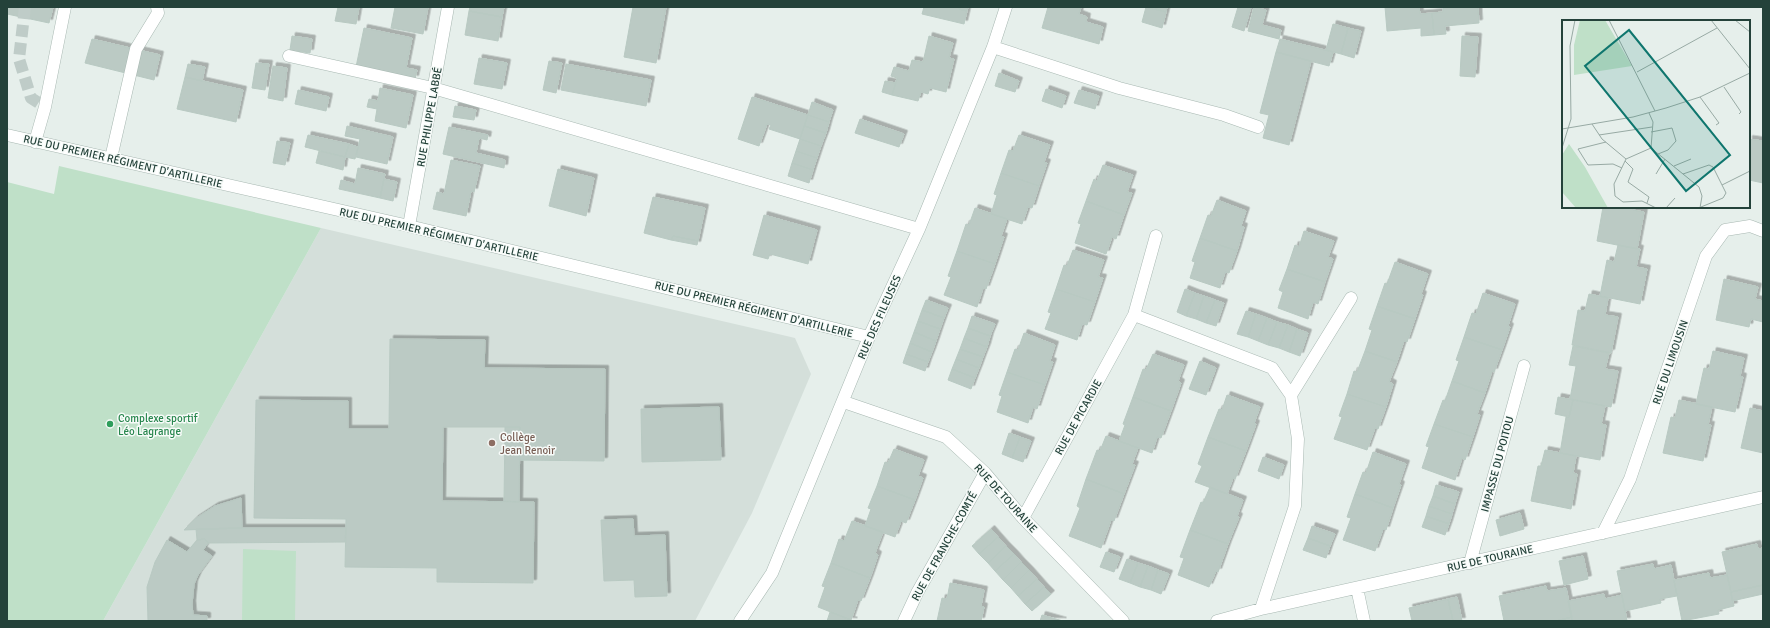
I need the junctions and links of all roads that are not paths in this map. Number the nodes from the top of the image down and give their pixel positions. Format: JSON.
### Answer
{"nodes":[{"id":1,"x":65,"y":7,"type":"edge"},
{"id":2,"x":158,"y":7,"type":"edge"},
{"id":3,"x":448,"y":7,"type":"edge"},
{"id":4,"x":1006,"y":7,"type":"edge"},
{"id":5,"x":993,"y":47,"type":"junction"},
{"id":6,"x":289,"y":56,"type":"dead end"},
{"id":7,"x":434,"y":88,"type":"junction"},
{"id":8,"x":1258,"y":127,"type":"dead end"},
{"id":9,"x":7,"y":135,"type":"edge"},
{"id":10,"x":36,"y":142,"type":"junction"},
{"id":11,"x":111,"y":158,"type":"junction"},
{"id":12,"x":409,"y":226,"type":"junction"},
{"id":13,"x":919,"y":229,"type":"junction"},
{"id":14,"x":1763,"y":231,"type":"edge"},
{"id":15,"x":1156,"y":236,"type":"dead end"},
{"id":16,"x":1351,"y":298,"type":"dead end"},
{"id":17,"x":1134,"y":315,"type":"junction"},
{"id":18,"x":869,"y":337,"type":"junction"},
{"id":19,"x":1524,"y":366,"type":"dead end"},
{"id":20,"x":1291,"y":395,"type":"junction"},
{"id":21,"x":844,"y":402,"type":"junction"},
{"id":22,"x":985,"y":473,"type":"junction"},
{"id":23,"x":1763,"y":497,"type":"edge"},
{"id":24,"x":1023,"y":518,"type":"junction"},
{"id":25,"x":1603,"y":533,"type":"junction"},
{"id":26,"x":1470,"y":563,"type":"junction"},
{"id":27,"x":1357,"y":588,"type":"junction"},
{"id":28,"x":1261,"y":609,"type":"junction"},
{"id":29,"x":740,"y":621,"type":"edge"},
{"id":30,"x":904,"y":621,"type":"edge"},
{"id":31,"x":1123,"y":621,"type":"edge"},
{"id":32,"x":1217,"y":621,"type":"edge"},
{"id":33,"x":1364,"y":621,"type":"edge"}],
"edges":[{"from":1,"to":10,"type":"street"},
{"from":2,"to":11,"type":"street"},
{"from":3,"to":7,"type":"street","name":"RUE PHILIPPE LABBÉ"},
{"from":4,"to":5,"type":"street","name":"RUE DES FILEUSES"},
{"from":5,"to":8,"type":"street"},
{"from":5,"to":13,"type":"street","name":"RUE DES FILEUSES"},
{"from":6,"to":7,"type":"street"},
{"from":7,"to":12,"type":"street","name":"RUE PHILIPPE LABBÉ"},
{"from":7,"to":13,"type":"street"},
{"from":9,"to":10,"type":"street","name":"RUE DU PREMIER RÉGIMENT D'ARTILLERIE"},
{"from":10,"to":11,"type":"street","name":"RUE DU PREMIER RÉGIMENT D'ARTILLERIE"},
{"from":11,"to":12,"type":"street","name":"RUE DU PREMIER RÉGIMENT D'ARTILLERIE"},
{"from":12,"to":18,"type":"street","name":"RUE DU PREMIER RÉGIMENT D'ARTILLERIE"},
{"from":13,"to":18,"type":"street","name":"RUE DES FILEUSES"},
{"from":14,"to":25,"type":"street","name":"RUE DU LIMOUSIN"},
{"from":15,"to":17,"type":"street","name":"RUE DE PICARDIE"},
{"from":16,"to":20,"type":"street"},
{"from":17,"to":20,"type":"street"},
{"from":17,"to":24,"type":"street","name":"RUE DE PICARDIE"},
{"from":18,"to":21,"type":"street","name":"RUE DES FILEUSES"},
{"from":19,"to":26,"type":"street","name":"IMPASSE DU POITOU"},
{"from":20,"to":28,"type":"street"},
{"from":21,"to":22,"type":"street","name":"RUE DE TOURAINE"},
{"from":21,"to":29,"type":"street","name":"RUE DES FILEUSES"},
{"from":22,"to":24,"type":"street","name":"RUE DE TOURAINE"},
{"from":22,"to":30,"type":"street","name":"RUE DE FRANCHE-COMTÉ"},
{"from":23,"to":25,"type":"street","name":"RUE DE TOURAINE"},
{"from":24,"to":31,"type":"street","name":"RUE DE TOURAINE"},
{"from":25,"to":26,"type":"street","name":"RUE DE TOURAINE"},
{"from":26,"to":27,"type":"street","name":"RUE DE TOURAINE"},
{"from":27,"to":28,"type":"street","name":"RUE DE TOURAINE"},
{"from":27,"to":33,"type":"street"},
{"from":28,"to":32,"type":"street","name":"RUE DE TOURAINE"}]}
